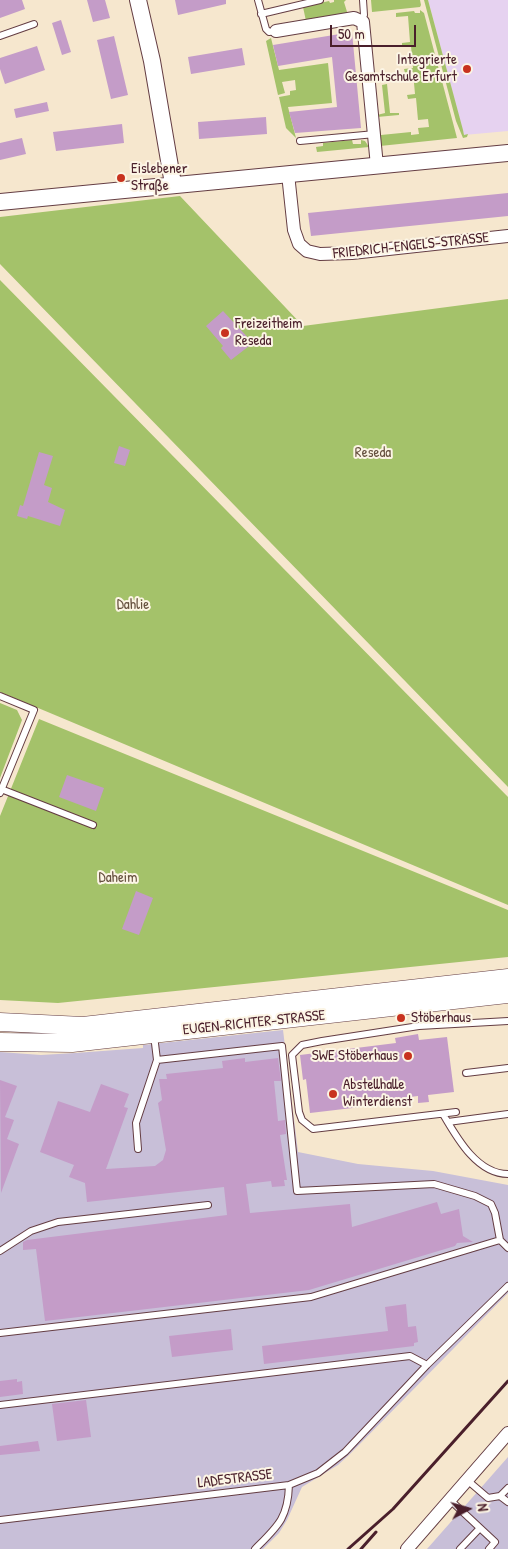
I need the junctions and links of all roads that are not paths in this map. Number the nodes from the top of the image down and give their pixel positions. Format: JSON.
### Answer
{"nodes":[{"id":1,"x":138,"y":0,"type":"edge"},
{"id":2,"x":258,"y":0,"type":"edge"},
{"id":3,"x":320,"y":0,"type":"edge"},
{"id":4,"x":363,"y":0,"type":"edge"},
{"id":5,"x":262,"y":14,"type":"junction"},
{"id":6,"x":361,"y":20,"type":"junction"},
{"id":7,"x":34,"y":24,"type":"dead end"},
{"id":8,"x":276,"y":31,"type":"joint"},
{"id":9,"x":0,"y":36,"type":"edge"},
{"id":10,"x":374,"y":134,"type":"junction"},
{"id":11,"x":300,"y":141,"type":"dead end"},
{"id":12,"x":508,"y":153,"type":"edge"},
{"id":13,"x":378,"y":166,"type":"junction"},
{"id":14,"x":288,"y":174,"type":"junction"},
{"id":15,"x":173,"y":184,"type":"junction"},
{"id":16,"x":0,"y":202,"type":"edge"},
{"id":17,"x":508,"y":236,"type":"edge"},
{"id":18,"x":0,"y":696,"type":"edge"},
{"id":19,"x":1,"y":791,"type":"edge"},
{"id":20,"x":93,"y":825,"type":"dead end"},
{"id":21,"x":508,"y":978,"type":"edge"},
{"id":22,"x":508,"y":994,"type":"edge"},
{"id":23,"x":508,"y":1021,"type":"edge"},
{"id":24,"x":0,"y":1022,"type":"edge"},
{"id":25,"x":154,"y":1033,"type":"junction"},
{"id":26,"x":0,"y":1042,"type":"edge"},
{"id":27,"x":157,"y":1060,"type":"junction"},
{"id":28,"x":508,"y":1068,"type":"edge"},
{"id":29,"x":466,"y":1073,"type":"dead end"},
{"id":30,"x":456,"y":1112,"type":"dead end"},
{"id":31,"x":443,"y":1114,"type":"junction"},
{"id":32,"x":508,"y":1114,"type":"edge"},
{"id":33,"x":448,"y":1122,"type":"junction"},
{"id":34,"x":138,"y":1149,"type":"dead end"},
{"id":35,"x":508,"y":1174,"type":"edge"},
{"id":36,"x":208,"y":1205,"type":"dead end"},
{"id":37,"x":500,"y":1240,"type":"junction"},
{"id":38,"x":508,"y":1248,"type":"edge"},
{"id":39,"x":0,"y":1251,"type":"edge"},
{"id":40,"x":508,"y":1286,"type":"edge"},
{"id":41,"x":0,"y":1333,"type":"edge"},
{"id":42,"x":428,"y":1365,"type":"junction"},
{"id":43,"x":0,"y":1406,"type":"edge"},
{"id":44,"x":508,"y":1433,"type":"edge"},
{"id":45,"x":467,"y":1480,"type":"junction"},
{"id":46,"x":289,"y":1485,"type":"junction"},
{"id":47,"x":508,"y":1488,"type":"edge"},
{"id":48,"x":500,"y":1496,"type":"junction"},
{"id":49,"x":450,"y":1500,"type":"junction"},
{"id":50,"x":508,"y":1502,"type":"edge"},
{"id":51,"x":0,"y":1520,"type":"edge"},
{"id":52,"x":480,"y":1528,"type":"junction"},
{"id":53,"x":255,"y":1549,"type":"edge"},
{"id":54,"x":407,"y":1549,"type":"edge"},
{"id":55,"x":460,"y":1549,"type":"edge"},
{"id":56,"x":489,"y":1549,"type":"edge"}],
"edges":[{"from":1,"to":15,"type":"street"},
{"from":2,"to":5,"type":"lane"},
{"from":3,"to":5,"type":"lane"},
{"from":4,"to":6,"type":"lane"},
{"from":5,"to":8,"type":"lane"},
{"from":6,"to":8,"type":"street"},
{"from":6,"to":10,"type":"street"},
{"from":7,"to":9,"type":"lane"},
{"from":10,"to":11,"type":"lane"},
{"from":10,"to":13,"type":"street"},
{"from":12,"to":13,"type":"street"},
{"from":13,"to":14,"type":"street"},
{"from":14,"to":15,"type":"street"},
{"from":14,"to":17,"type":"street","name":"FRIEDRICH-ENGELS-STRASSE"},
{"from":15,"to":16,"type":"street"},
{"from":18,"to":19,"type":"lane"},
{"from":19,"to":20,"type":"lane"},
{"from":21,"to":24,"type":"main road","name":"EUGEN-RICHTER-STRASSE"},
{"from":22,"to":25,"type":"main road","name":"EUGEN-RICHTER-STRASSE"},
{"from":23,"to":31,"type":"lane"},
{"from":25,"to":26,"type":"main road","name":"EUGEN-RICHTER-STRASSE"},
{"from":25,"to":27,"type":"lane"},
{"from":27,"to":34,"type":"lane"},
{"from":27,"to":37,"type":"lane"},
{"from":28,"to":29,"type":"lane"},
{"from":30,"to":31,"type":"lane"},
{"from":31,"to":33,"type":"lane"},
{"from":32,"to":33,"type":"lane"},
{"from":33,"to":35,"type":"lane"},
{"from":36,"to":39,"type":"lane"},
{"from":37,"to":38,"type":"lane"},
{"from":37,"to":41,"type":"lane"},
{"from":40,"to":42,"type":"lane","name":"LADESTRASSE"},
{"from":42,"to":43,"type":"lane"},
{"from":42,"to":46,"type":"lane","name":"LADESTRASSE"},
{"from":44,"to":45,"type":"street"},
{"from":45,"to":48,"type":"lane"},
{"from":45,"to":49,"type":"street"},
{"from":46,"to":51,"type":"lane","name":"LADESTRASSE"},
{"from":46,"to":53,"type":"lane"},
{"from":47,"to":48,"type":"lane"},
{"from":48,"to":50,"type":"lane"},
{"from":49,"to":52,"type":"lane"},
{"from":49,"to":54,"type":"street"},
{"from":52,"to":55,"type":"lane"},
{"from":52,"to":56,"type":"lane"}]}
